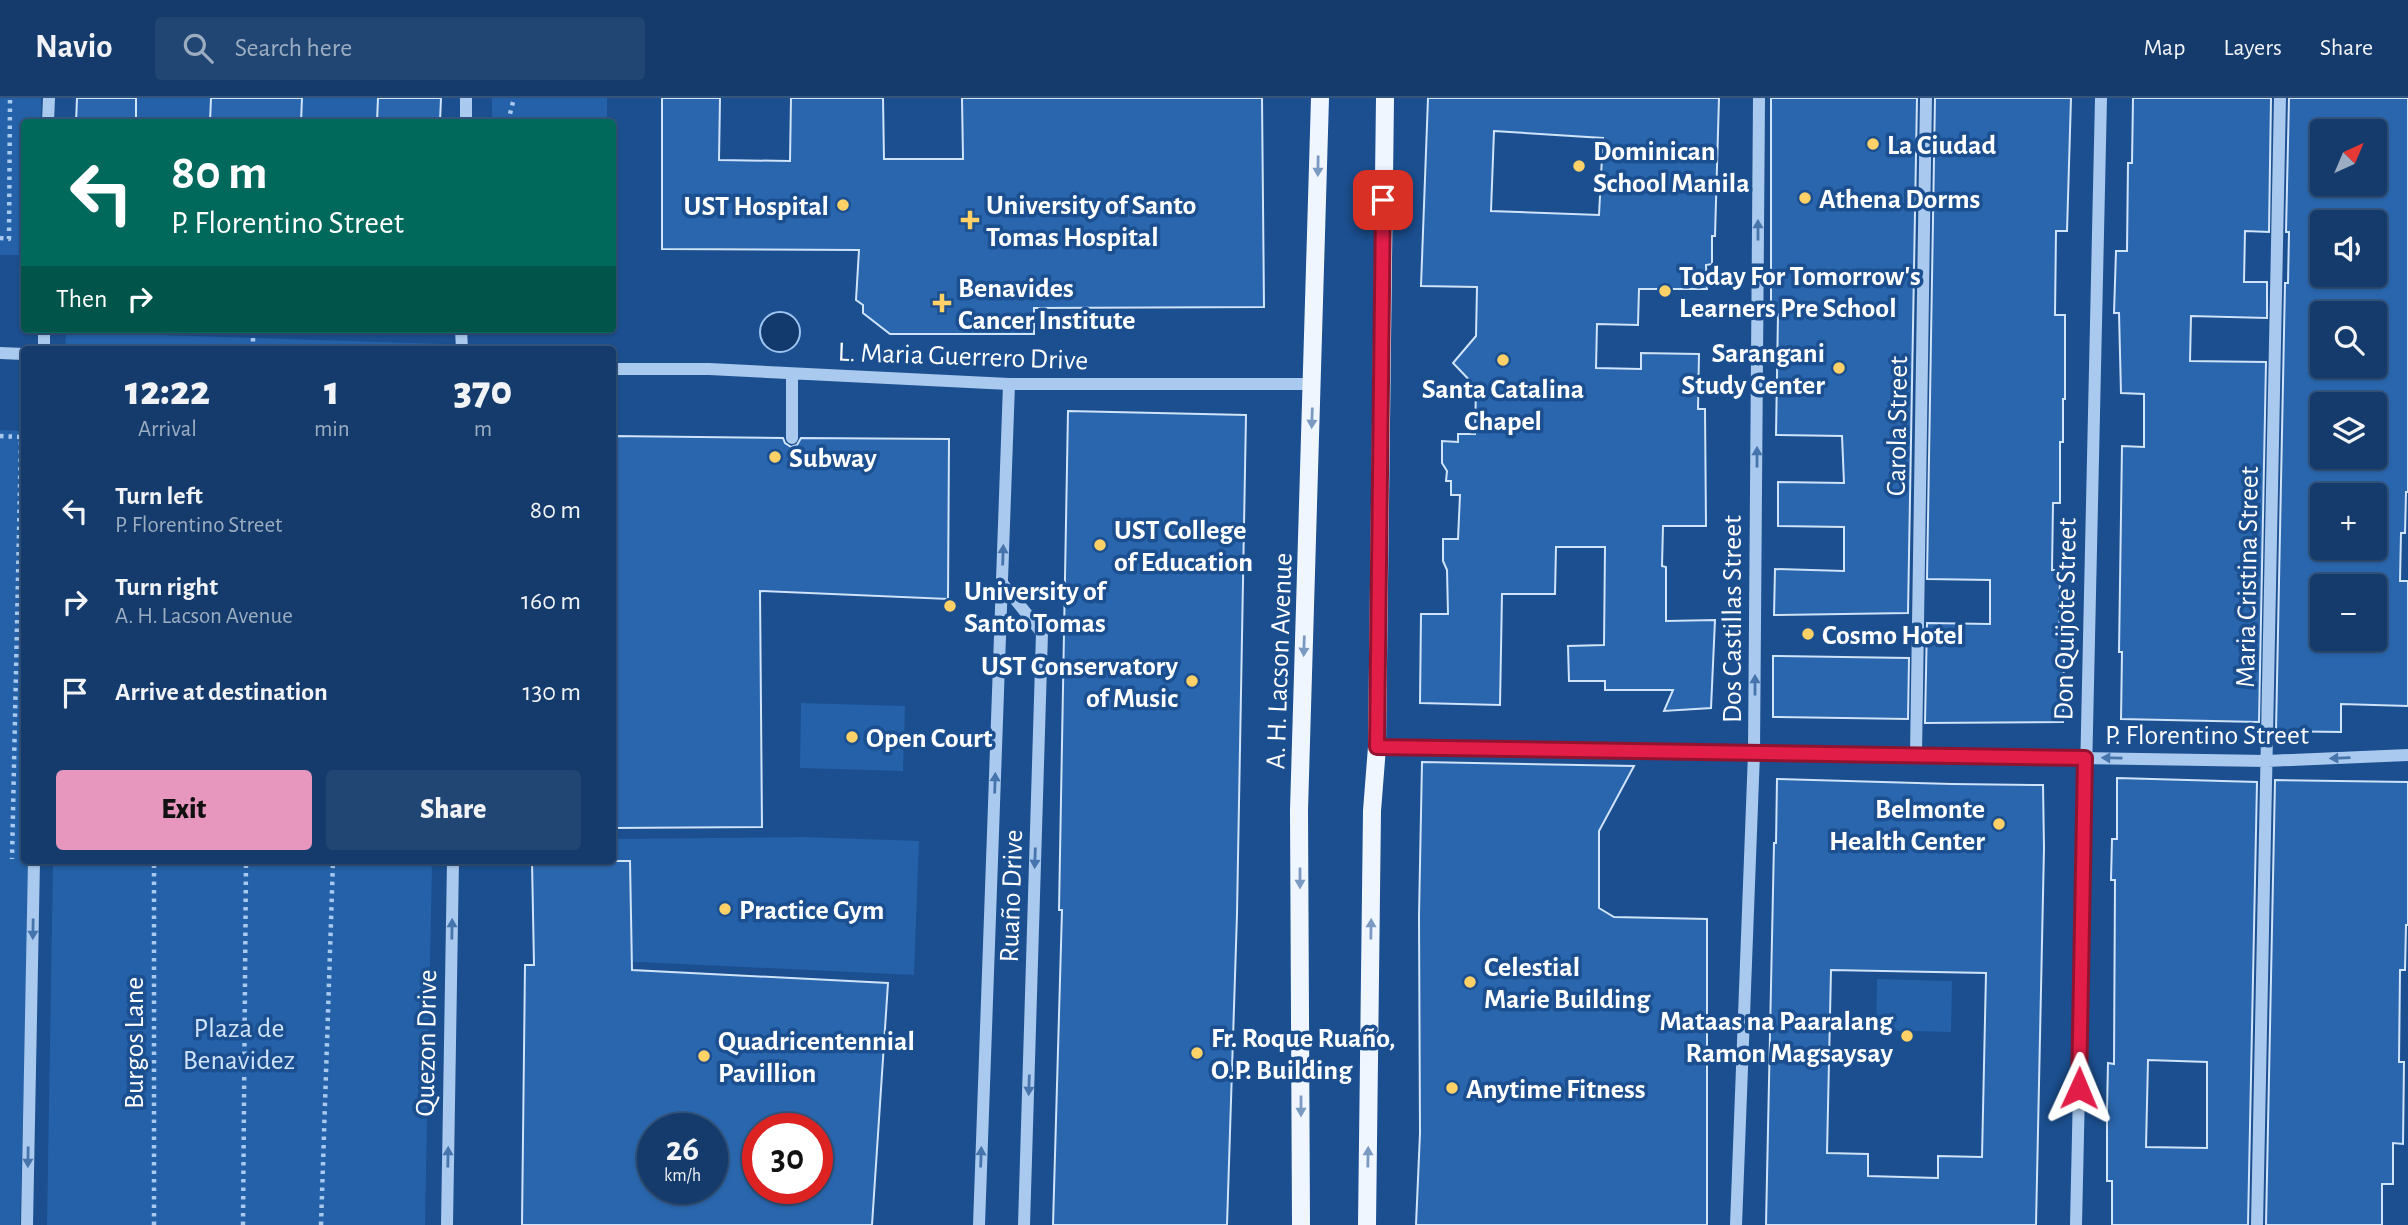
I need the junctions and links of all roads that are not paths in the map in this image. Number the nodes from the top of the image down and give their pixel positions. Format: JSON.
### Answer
{"nodes":[{"id":1,"x":49,"y":98,"type":"edge"},
{"id":2,"x":466,"y":98,"type":"edge"},
{"id":3,"x":1320,"y":98,"type":"edge"},
{"id":4,"x":1385,"y":98,"type":"edge"},
{"id":5,"x":1759,"y":98,"type":"edge"},
{"id":6,"x":1926,"y":98,"type":"edge"},
{"id":7,"x":2101,"y":98,"type":"edge"},
{"id":8,"x":2280,"y":98,"type":"edge"},
{"id":9,"x":48,"y":119,"type":"edge"},
{"id":10,"x":466,"y":119,"type":"edge"},
{"id":11,"x":0,"y":353,"type":"edge"},
{"id":12,"x":21,"y":354,"type":"edge"},
{"id":13,"x":616,"y":369,"type":"edge"},
{"id":14,"x":792,"y":374,"type":"junction"},
{"id":15,"x":1009,"y":384,"type":"junction"},
{"id":16,"x":1313,"y":384,"type":"junction"},
{"id":17,"x":792,"y":438,"type":"dead end"},
{"id":18,"x":1002,"y":583,"type":"junction"},
{"id":19,"x":1377,"y":747,"type":"junction"},
{"id":20,"x":1754,"y":753,"type":"junction"},
{"id":21,"x":1916,"y":755,"type":"junction"},
{"id":22,"x":2408,"y":755,"type":"edge"},
{"id":23,"x":2085,"y":758,"type":"junction"},
{"id":24,"x":2267,"y":761,"type":"junction"},
{"id":25,"x":34,"y":864,"type":"edge"},
{"id":26,"x":453,"y":864,"type":"edge"},
{"id":27,"x":27,"y":1225,"type":"edge"},
{"id":28,"x":447,"y":1225,"type":"edge"},
{"id":29,"x":979,"y":1225,"type":"edge"},
{"id":30,"x":1024,"y":1225,"type":"edge"},
{"id":31,"x":1301,"y":1225,"type":"edge"},
{"id":32,"x":1367,"y":1225,"type":"edge"},
{"id":33,"x":1736,"y":1225,"type":"edge"},
{"id":34,"x":2076,"y":1225,"type":"edge"},
{"id":35,"x":2257,"y":1225,"type":"edge"}],
"edges":[{"from":1,"to":9,"type":"street"},
{"from":2,"to":10,"type":"street"},
{"from":3,"to":16,"type":"main road","name":"A. H. Lacson Avenue","one_way":true},
{"from":4,"to":19,"type":"main road"},
{"from":20,"to":5,"type":"street","name":"Dos Castillas Street","one_way":true},
{"from":6,"to":21,"type":"street","name":"Carola Street"},
{"from":7,"to":23,"type":"street","name":"Don Quijote Street"},
{"from":8,"to":24,"type":"street","name":"Maria Cristina Street"},
{"from":11,"to":12,"type":"street"},
{"from":13,"to":14,"type":"street","name":"L. Maria Guerrero Drive"},
{"from":14,"to":15,"type":"street","name":"L. Maria Guerrero Drive"},
{"from":14,"to":17,"type":"street"},
{"from":15,"to":16,"type":"street","name":"L. Maria Guerrero Drive"},
{"from":18,"to":15,"type":"street","name":"Ruaño Drive","one_way":true},
{"from":16,"to":31,"type":"main road","name":"A. H. Lacson Avenue","one_way":true},
{"from":29,"to":18,"type":"street","name":"Ruaño Drive","one_way":true},
{"from":18,"to":30,"type":"street","name":"Ruaño Drive","one_way":true},
{"from":19,"to":20,"type":"street","name":"P. Florentino Street"},
{"from":32,"to":19,"type":"main road","one_way":true},
{"from":20,"to":21,"type":"street","name":"P. Florentino Street"},
{"from":20,"to":33,"type":"street","name":"Dos Castillas Street"},
{"from":21,"to":23,"type":"street","name":"P. Florentino Street"},
{"from":22,"to":24,"type":"street","name":"P. Florentino Street","one_way":true},
{"from":24,"to":23,"type":"street","name":"P. Florentino Street","one_way":true},
{"from":23,"to":34,"type":"street","name":"Don Quijote Street"},
{"from":24,"to":35,"type":"street","name":"Maria Cristina Street"},
{"from":25,"to":27,"type":"street","one_way":true},
{"from":28,"to":26,"type":"street","name":"Quezon Drive","one_way":true}]}
